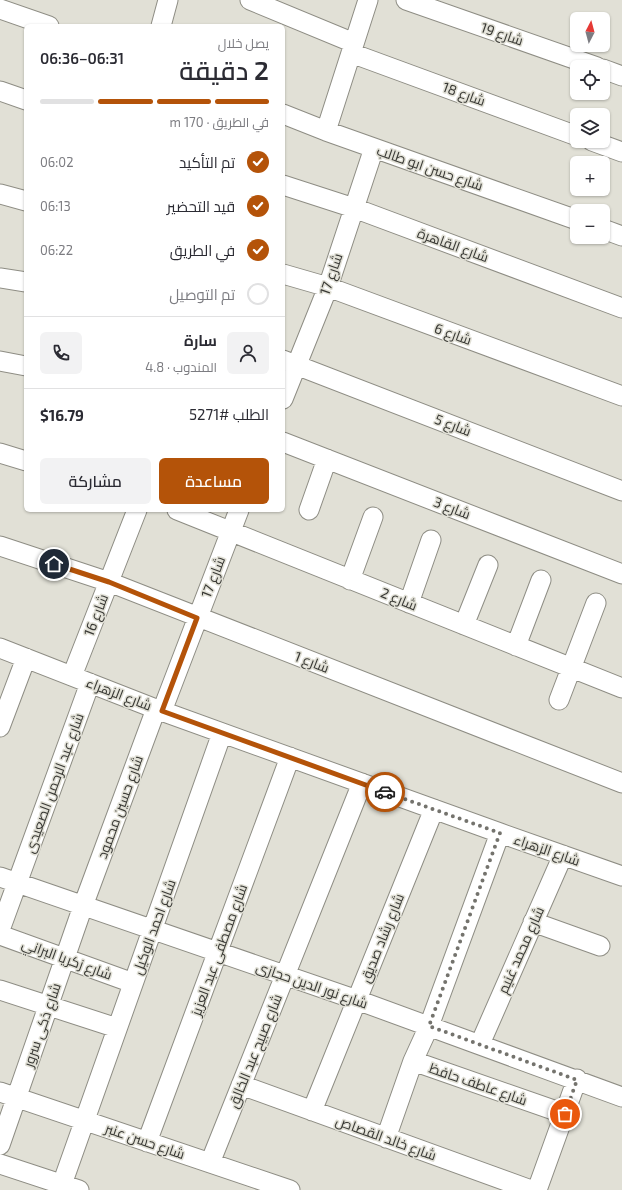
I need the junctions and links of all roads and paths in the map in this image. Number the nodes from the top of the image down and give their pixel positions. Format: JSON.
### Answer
{"nodes":[{"id":1,"x":168,"y":0,"type":"edge"},
{"id":2,"x":250,"y":0,"type":"edge"},
{"id":3,"x":368,"y":0,"type":"edge"},
{"id":4,"x":406,"y":0,"type":"edge"},
{"id":5,"x":0,"y":9,"type":"edge"},
{"id":6,"x":43,"y":24,"type":"edge"},
{"id":7,"x":162,"y":24,"type":"edge"},
{"id":8,"x":353,"y":48,"type":"junction"},
{"id":9,"x":578,"y":60,"type":"edge"},
{"id":10,"x":610,"y":72,"type":"edge"},
{"id":11,"x":622,"y":76,"type":"edge"},
{"id":12,"x":0,"y":91,"type":"edge"},
{"id":13,"x":24,"y":99,"type":"edge"},
{"id":14,"x":285,"y":115,"type":"edge"},
{"id":15,"x":326,"y":131,"type":"junction"},
{"id":16,"x":570,"y":133,"type":"edge"},
{"id":17,"x":374,"y":148,"type":"junction"},
{"id":18,"x":610,"y":148,"type":"edge"},
{"id":19,"x":622,"y":152,"type":"edge"},
{"id":20,"x":285,"y":186,"type":"edge"},
{"id":21,"x":0,"y":194,"type":"edge"},
{"id":22,"x":24,"y":200,"type":"edge"},
{"id":23,"x":354,"y":208,"type":"junction"},
{"id":24,"x":570,"y":218,"type":"edge"},
{"id":25,"x":610,"y":232,"type":"edge"},
{"id":26,"x":622,"y":236,"type":"edge"},
{"id":27,"x":285,"y":275,"type":"edge"},
{"id":28,"x":0,"y":278,"type":"edge"},
{"id":29,"x":24,"y":282,"type":"edge"},
{"id":30,"x":328,"y":287,"type":"junction"},
{"id":31,"x":622,"y":308,"type":"edge"},
{"id":32,"x":0,"y":361,"type":"edge"},
{"id":33,"x":290,"y":363,"type":"edge"},
{"id":34,"x":24,"y":366,"type":"edge"},
{"id":35,"x":285,"y":389,"type":"edge"},
{"id":36,"x":622,"y":396,"type":"edge"},
{"id":37,"x":285,"y":443,"type":"edge"},
{"id":38,"x":0,"y":453,"type":"edge"},
{"id":39,"x":327,"y":459,"type":"junction"},
{"id":40,"x":24,"y":460,"type":"edge"},
{"id":41,"x":622,"y":491,"type":"edge"},
{"id":42,"x":309,"y":510,"type":"dead end"},
{"id":43,"x":136,"y":512,"type":"edge"},
{"id":44,"x":182,"y":512,"type":"edge"},
{"id":45,"x":238,"y":512,"type":"edge"},
{"id":46,"x":373,"y":517,"type":"dead end"},
{"id":47,"x":230,"y":532,"type":"junction"},
{"id":48,"x":431,"y":540,"type":"dead end"},
{"id":49,"x":0,"y":546,"type":"edge"},
{"id":50,"x":488,"y":565,"type":"dead end"},
{"id":51,"x":622,"y":574,"type":"edge"},
{"id":52,"x":350,"y":580,"type":"junction"},
{"id":53,"x":541,"y":580,"type":"dead end"},
{"id":54,"x":109,"y":582,"type":"junction"},
{"id":55,"x":409,"y":603,"type":"junction"},
{"id":56,"x":596,"y":603,"type":"dead end"},
{"id":57,"x":197,"y":618,"type":"junction"},
{"id":58,"x":464,"y":625,"type":"junction"},
{"id":59,"x":516,"y":646,"type":"junction"},
{"id":60,"x":0,"y":648,"type":"edge"},
{"id":61,"x":26,"y":658,"type":"junction"},
{"id":62,"x":571,"y":667,"type":"junction"},
{"id":63,"x":72,"y":676,"type":"junction"},
{"id":64,"x":90,"y":683,"type":"junction"},
{"id":65,"x":622,"y":688,"type":"edge"},
{"id":66,"x":559,"y":700,"type":"dead end"},
{"id":67,"x":159,"y":710,"type":"junction"},
{"id":68,"x":0,"y":727,"type":"edge"},
{"id":69,"x":222,"y":733,"type":"junction"},
{"id":70,"x":290,"y":757,"type":"junction"},
{"id":71,"x":362,"y":783,"type":"junction"},
{"id":72,"x":622,"y":783,"type":"edge"},
{"id":73,"x":434,"y":809,"type":"junction"},
{"id":74,"x":500,"y":833,"type":"junction"},
{"id":75,"x":563,"y":855,"type":"junction"},
{"id":76,"x":622,"y":876,"type":"edge"},
{"id":77,"x":9,"y":880,"type":"edge"},
{"id":78,"x":83,"y":906,"type":"junction"},
{"id":79,"x":533,"y":922,"type":"junction"},
{"id":80,"x":0,"y":930,"type":"edge"},
{"id":81,"x":152,"y":930,"type":"junction"},
{"id":82,"x":0,"y":935,"type":"edge"},
{"id":83,"x":600,"y":946,"type":"dead end"},
{"id":84,"x":218,"y":953,"type":"junction"},
{"id":85,"x":65,"y":959,"type":"junction"},
{"id":86,"x":285,"y":976,"type":"junction"},
{"id":87,"x":133,"y":983,"type":"junction"},
{"id":88,"x":0,"y":990,"type":"edge"},
{"id":89,"x":357,"y":1000,"type":"junction"},
{"id":90,"x":49,"y":1006,"type":"junction"},
{"id":91,"x":429,"y":1026,"type":"junction"},
{"id":92,"x":117,"y":1028,"type":"junction"},
{"id":93,"x":480,"y":1044,"type":"junction"},
{"id":94,"x":413,"y":1061,"type":"junction"},
{"id":95,"x":577,"y":1080,"type":"junction"},
{"id":96,"x":241,"y":1085,"type":"junction"},
{"id":97,"x":8,"y":1095,"type":"edge"},
{"id":98,"x":622,"y":1097,"type":"edge"},
{"id":99,"x":312,"y":1111,"type":"junction"},
{"id":100,"x":565,"y":1114,"type":"junction"},
{"id":101,"x":84,"y":1121,"type":"junction"},
{"id":102,"x":386,"y":1138,"type":"junction"},
{"id":103,"x":147,"y":1142,"type":"junction"},
{"id":104,"x":0,"y":1145,"type":"edge"},
{"id":105,"x":210,"y":1163,"type":"junction"},
{"id":106,"x":0,"y":1164,"type":"edge"},
{"id":107,"x":61,"y":1187,"type":"edge"},
{"id":108,"x":79,"y":1190,"type":"edge"},
{"id":109,"x":290,"y":1190,"type":"edge"},
{"id":110,"x":531,"y":1190,"type":"edge"},
{"id":111,"x":537,"y":1190,"type":"edge"}],
"edges":[{"from":1,"to":7,"type":"street"},
{"from":2,"to":8,"type":"street","name":"شارع 18"},
{"from":3,"to":8,"type":"street"},
{"from":4,"to":9,"type":"street","name":"شارع 19"},
{"from":5,"to":6,"type":"street"},
{"from":8,"to":15,"type":"street"},
{"from":8,"to":16,"type":"street","name":"شارع 18"},
{"from":10,"to":11,"type":"street"},
{"from":12,"to":13,"type":"street"},
{"from":14,"to":15,"type":"street","name":"شارع حسن ابو طالب"},
{"from":15,"to":17,"type":"street","name":"شارع حسن ابو طالب"},
{"from":17,"to":23,"type":"street","name":"شارع 17"},
{"from":17,"to":24,"type":"street","name":"شارع حسن ابو طالب"},
{"from":18,"to":19,"type":"street"},
{"from":20,"to":23,"type":"street","name":"شارع القاهرة"},
{"from":21,"to":22,"type":"street"},
{"from":23,"to":30,"type":"street","name":"شارع 17"},
{"from":23,"to":31,"type":"street","name":"شارع القاهرة"},
{"from":25,"to":26,"type":"street"},
{"from":27,"to":30,"type":"street","name":"شارع 6"},
{"from":28,"to":29,"type":"street"},
{"from":30,"to":33,"type":"street","name":"شارع 17"},
{"from":30,"to":36,"type":"street","name":"شارع 6"},
{"from":32,"to":34,"type":"street"},
{"from":33,"to":35,"type":"street","name":"شارع 17"},
{"from":33,"to":41,"type":"street","name":"شارع 5"},
{"from":37,"to":39,"type":"street","name":"شارع 3"},
{"from":38,"to":40,"type":"street"},
{"from":39,"to":42,"type":"street"},
{"from":39,"to":51,"type":"street","name":"شارع 3"},
{"from":43,"to":54,"type":"street","name":"شارع 16"},
{"from":44,"to":47,"type":"street","name":"شارع 2"},
{"from":45,"to":47,"type":"street","name":"شارع 17"},
{"from":46,"to":52,"type":"street"},
{"from":47,"to":52,"type":"street","name":"شارع 2"},
{"from":47,"to":57,"type":"street","name":"شارع 17"},
{"from":48,"to":55,"type":"street"},
{"from":49,"to":54,"type":"street","name":"شارع 1"},
{"from":50,"to":58,"type":"street"},
{"from":52,"to":55,"type":"street","name":"شارع 2"},
{"from":53,"to":59,"type":"street"},
{"from":54,"to":57,"type":"street","name":"شارع 1"},
{"from":54,"to":63,"type":"street","name":"شارع 16"},
{"from":55,"to":58,"type":"street","name":"شارع 2"},
{"from":56,"to":62,"type":"street"},
{"from":57,"to":67,"type":"street","name":"شارع 17"},
{"from":57,"to":72,"type":"street","name":"شارع 1"},
{"from":58,"to":59,"type":"street","name":"شارع 2"},
{"from":59,"to":62,"type":"street","name":"شارع 2"},
{"from":60,"to":61,"type":"street","name":"شارع الزهراء"},
{"from":61,"to":63,"type":"street","name":"شارع الزهراء"},
{"from":61,"to":68,"type":"street"},
{"from":62,"to":65,"type":"street","name":"شارع 2"},
{"from":62,"to":66,"type":"street"},
{"from":63,"to":64,"type":"street","name":"شارع الزهراء"},
{"from":64,"to":67,"type":"street","name":"شارع الزهراء"},
{"from":64,"to":77,"type":"street","name":"شارع عبد الرحمن الصعيدى"},
{"from":67,"to":69,"type":"street","name":"شارع الزهراء"},
{"from":67,"to":78,"type":"street","name":"شارع حسين محمود"},
{"from":69,"to":70,"type":"street","name":"شارع الزهراء"},
{"from":69,"to":81,"type":"street","name":"شارع احمد الوكيل"},
{"from":70,"to":71,"type":"street","name":"شارع الزهراء"},
{"from":70,"to":84,"type":"street","name":"شارع مصطفى عبد العزيز"},
{"from":71,"to":73,"type":"street","name":"شارع الزهراء"},
{"from":71,"to":86,"type":"street","name":"شارع صبيح عبد الخالق"},
{"from":73,"to":74,"type":"street","name":"شارع الزهراء"},
{"from":73,"to":89,"type":"street","name":"شارع رشاد صديق"},
{"from":74,"to":75,"type":"street","name":"شارع الزهراء"},
{"from":74,"to":91,"type":"street"},
{"from":75,"to":76,"type":"street","name":"شارع الزهراء"},
{"from":75,"to":79,"type":"street","name":"شارع محمد غنيم"},
{"from":77,"to":78,"type":"street","name":"شارع نور الدين حجازى"},
{"from":77,"to":80,"type":"street","name":"شارع عبد الرحمن الصعيدى"},
{"from":78,"to":81,"type":"street","name":"شارع نور الدين حجازى"},
{"from":78,"to":85,"type":"street","name":"شارع ذكى سرور"},
{"from":79,"to":83,"type":"street"},
{"from":79,"to":93,"type":"street","name":"شارع محمد غنيم"},
{"from":81,"to":84,"type":"street","name":"شارع نور الدين حجازى"},
{"from":81,"to":87,"type":"street","name":"شارع احمد الوكيل"},
{"from":82,"to":85,"type":"street","name":"شارع زكريا البراني"},
{"from":84,"to":86,"type":"street","name":"شارع نور الدين حجازى"},
{"from":84,"to":103,"type":"street","name":"شارع مصطفى عبد العزيز"},
{"from":85,"to":87,"type":"street","name":"شارع زكريا البراني"},
{"from":85,"to":90,"type":"street","name":"شارع ذكى سرور"},
{"from":86,"to":89,"type":"street","name":"شارع نور الدين حجازى"},
{"from":86,"to":96,"type":"street","name":"شارع صبيح عبد الخالق"},
{"from":87,"to":92,"type":"street","name":"شارع احمد الوكيل"},
{"from":88,"to":90,"type":"street"},
{"from":89,"to":91,"type":"street","name":"شارع نور الدين حجازى"},
{"from":89,"to":99,"type":"street","name":"شارع رشاد صديق"},
{"from":90,"to":92,"type":"street"},
{"from":90,"to":97,"type":"street","name":"شارع ذكى سرور"},
{"from":91,"to":93,"type":"street","name":"شارع نور الدين حجازى"},
{"from":91,"to":94,"type":"street"},
{"from":92,"to":101,"type":"street","name":"شارع احمد الوكيل"},
{"from":93,"to":95,"type":"street","name":"شارع نور الدين حجازى"},
{"from":94,"to":100,"type":"street","name":"شارع عاطف حافظ"},
{"from":94,"to":102,"type":"street"},
{"from":95,"to":98,"type":"street","name":"شارع نور الدين حجازى"},
{"from":95,"to":100,"type":"street"},
{"from":96,"to":99,"type":"street","name":"شارع خالد القصاص"},
{"from":96,"to":105,"type":"street","name":"شارع صبيح عبد الخالق"},
{"from":97,"to":101,"type":"street","name":"شارع حسن عنبر"},
{"from":97,"to":104,"type":"street","name":"شارع ذكى سرور"},
{"from":99,"to":102,"type":"street","name":"شارع خالد القصاص"},
{"from":100,"to":111,"type":"street"},
{"from":101,"to":103,"type":"street","name":"شارع حسن عنبر"},
{"from":101,"to":107,"type":"street","name":"شارع احمد الوكيل"},
{"from":102,"to":110,"type":"street","name":"شارع خالد القصاص"},
{"from":103,"to":105,"type":"street","name":"شارع حسن عنبر"},
{"from":105,"to":109,"type":"street","name":"شارع حسن عنبر"},
{"from":106,"to":107,"type":"street"},
{"from":107,"to":108,"type":"street"}]}
